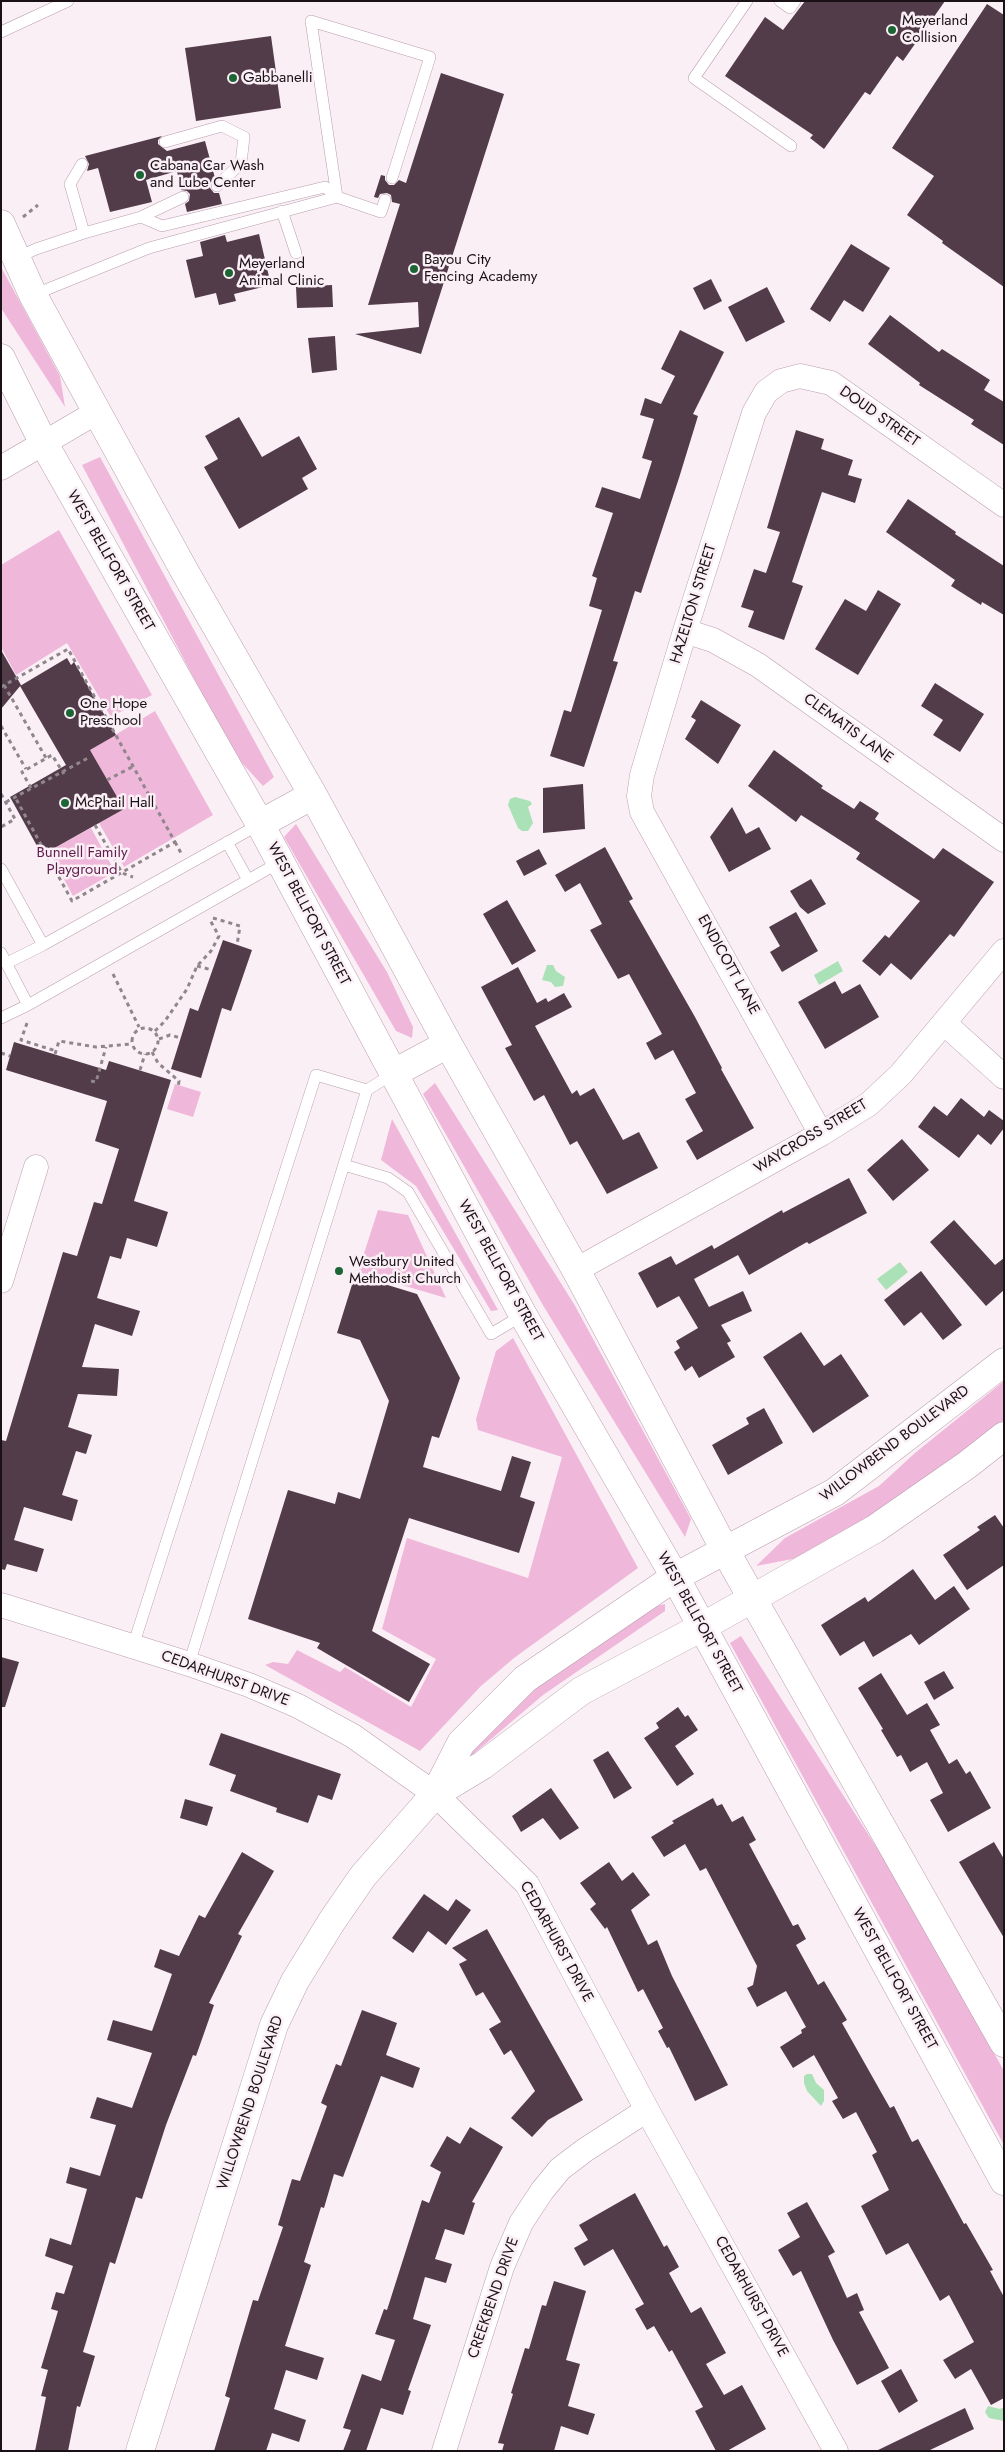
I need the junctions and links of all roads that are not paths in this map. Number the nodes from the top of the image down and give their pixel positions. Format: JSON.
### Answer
{"nodes":[{"id":1,"x":68,"y":1,"type":"edge"},
{"id":2,"x":748,"y":1,"type":"edge"},
{"id":3,"x":780,"y":1,"type":"edge"},
{"id":4,"x":795,"y":1,"type":"edge"},
{"id":5,"x":1,"y":32,"type":"edge"},
{"id":6,"x":165,"y":142,"type":"dead end"},
{"id":7,"x":791,"y":146,"type":"dead end"},
{"id":8,"x":82,"y":164,"type":"dead end"},
{"id":9,"x":392,"y":178,"type":"dead end"},
{"id":10,"x":217,"y":186,"type":"dead end"},
{"id":11,"x":183,"y":197,"type":"dead end"},
{"id":12,"x":337,"y":197,"type":"junction"},
{"id":13,"x":385,"y":200,"type":"dead end"},
{"id":14,"x":282,"y":211,"type":"junction"},
{"id":15,"x":141,"y":217,"type":"junction"},
{"id":16,"x":12,"y":221,"type":"edge"},
{"id":17,"x":84,"y":233,"type":"junction"},
{"id":18,"x":296,"y":253,"type":"dead end"},
{"id":19,"x":16,"y":258,"type":"junction"},
{"id":20,"x":33,"y":295,"type":"junction"},
{"id":21,"x":1,"y":358,"type":"edge"},
{"id":22,"x":97,"y":412,"type":"junction"},
{"id":23,"x":754,"y":413,"type":"joint"},
{"id":24,"x":43,"y":442,"type":"junction"},
{"id":25,"x":1,"y":468,"type":"edge"},
{"id":26,"x":1004,"y":505,"type":"edge"},
{"id":27,"x":684,"y":631,"type":"junction"},
{"id":28,"x":313,"y":795,"type":"junction"},
{"id":29,"x":639,"y":796,"type":"joint"},
{"id":30,"x":260,"y":824,"type":"junction"},
{"id":31,"x":1004,"y":840,"type":"edge"},
{"id":32,"x":227,"y":842,"type":"junction"},
{"id":33,"x":280,"y":862,"type":"junction"},
{"id":34,"x":1,"y":869,"type":"edge"},
{"id":35,"x":248,"y":880,"type":"junction"},
{"id":36,"x":43,"y":945,"type":"junction"},
{"id":37,"x":1004,"y":951,"type":"edge"},
{"id":38,"x":4,"y":958,"type":"edge"},
{"id":39,"x":31,"y":1003,"type":"junction"},
{"id":40,"x":1,"y":1018,"type":"edge"},
{"id":41,"x":944,"y":1023,"type":"junction"},
{"id":42,"x":448,"y":1044,"type":"junction"},
{"id":43,"x":394,"y":1073,"type":"junction"},
{"id":44,"x":1004,"y":1077,"type":"edge"},
{"id":45,"x":367,"y":1090,"type":"junction"},
{"id":46,"x":821,"y":1134,"type":"junction"},
{"id":47,"x":344,"y":1165,"type":"junction"},
{"id":48,"x":36,"y":1167,"type":"dead end"},
{"id":49,"x":576,"y":1270,"type":"junction"},
{"id":50,"x":1,"y":1281,"type":"edge"},
{"id":51,"x":523,"y":1316,"type":"junction"},
{"id":52,"x":1004,"y":1362,"type":"edge"},
{"id":53,"x":1004,"y":1436,"type":"edge"},
{"id":54,"x":726,"y":1552,"type":"junction"},
{"id":55,"x":675,"y":1577,"type":"junction"},
{"id":56,"x":752,"y":1598,"type":"junction"},
{"id":57,"x":1,"y":1604,"type":"edge"},
{"id":58,"x":702,"y":1627,"type":"junction"},
{"id":59,"x":133,"y":1646,"type":"junction"},
{"id":60,"x":189,"y":1664,"type":"junction"},
{"id":61,"x":435,"y":1794,"type":"junction"},
{"id":62,"x":1004,"y":2043,"type":"edge"},
{"id":63,"x":647,"y":2110,"type":"junction"},
{"id":64,"x":1004,"y":2181,"type":"edge"},
{"id":65,"x":827,"y":2448,"type":"edge"},
{"id":66,"x":140,"y":2451,"type":"edge"},
{"id":67,"x":444,"y":2451,"type":"edge"}],
"edges":[{"from":1,"to":5,"type":"lane"},
{"from":2,"to":7,"type":"lane"},
{"from":3,"to":4,"type":"lane"},
{"from":6,"to":10,"type":"lane"},
{"from":8,"to":17,"type":"lane"},
{"from":9,"to":12,"type":"lane"},
{"from":11,"to":15,"type":"lane"},
{"from":12,"to":13,"type":"lane"},
{"from":12,"to":14,"type":"lane"},
{"from":12,"to":15,"type":"lane"},
{"from":14,"to":18,"type":"lane"},
{"from":14,"to":20,"type":"lane"},
{"from":15,"to":17,"type":"lane"},
{"from":16,"to":19,"type":"main road"},
{"from":17,"to":19,"type":"lane"},
{"from":19,"to":20,"type":"main road"},
{"from":20,"to":22,"type":"main road"},
{"from":21,"to":24,"type":"main road","name":"WEST BELLFORT STREET"},
{"from":22,"to":24,"type":"street"},
{"from":22,"to":28,"type":"main road"},
{"from":23,"to":26,"type":"street","name":"DOUD STREET"},
{"from":23,"to":27,"type":"street","name":"HAZELTON STREET"},
{"from":24,"to":25,"type":"street"},
{"from":24,"to":30,"type":"main road","name":"WEST BELLFORT STREET"},
{"from":27,"to":29,"type":"street","name":"HAZELTON STREET"},
{"from":27,"to":31,"type":"street","name":"CLEMATIS LANE"},
{"from":28,"to":30,"type":"main road"},
{"from":28,"to":42,"type":"main road"},
{"from":29,"to":46,"type":"street","name":"ENDICOTT LANE"},
{"from":30,"to":32,"type":"lane"},
{"from":30,"to":33,"type":"main road","name":"WEST BELLFORT STREET"},
{"from":32,"to":35,"type":"lane"},
{"from":32,"to":36,"type":"lane"},
{"from":33,"to":35,"type":"lane"},
{"from":33,"to":43,"type":"main road","name":"WEST BELLFORT STREET"},
{"from":34,"to":36,"type":"lane"},
{"from":35,"to":39,"type":"lane"},
{"from":36,"to":38,"type":"lane"},
{"from":37,"to":41,"type":"street","name":"WAYCROSS STREET"},
{"from":38,"to":39,"type":"lane"},
{"from":39,"to":40,"type":"lane"},
{"from":41,"to":44,"type":"street"},
{"from":41,"to":46,"type":"street","name":"WAYCROSS STREET"},
{"from":42,"to":43,"type":"main road"},
{"from":42,"to":49,"type":"main road"},
{"from":43,"to":45,"type":"lane"},
{"from":43,"to":51,"type":"main road","name":"WEST BELLFORT STREET"},
{"from":45,"to":47,"type":"lane"},
{"from":45,"to":59,"type":"lane"},
{"from":46,"to":49,"type":"street","name":"WAYCROSS STREET"},
{"from":47,"to":51,"type":"lane"},
{"from":47,"to":60,"type":"lane"},
{"from":48,"to":50,"type":"street"},
{"from":49,"to":54,"type":"main road"},
{"from":51,"to":55,"type":"main road","name":"WEST BELLFORT STREET"},
{"from":52,"to":54,"type":"main road","name":"WILLOWBEND BOULEVARD"},
{"from":53,"to":56,"type":"main road","name":"WILLOWBEND BOULEVARD"},
{"from":54,"to":55,"type":"main road","name":"WILLOWBEND BOULEVARD"},
{"from":54,"to":56,"type":"main road"},
{"from":55,"to":58,"type":"main road","name":"WEST BELLFORT STREET"},
{"from":55,"to":61,"type":"main road","name":"WILLOWBEND BOULEVARD"},
{"from":56,"to":58,"type":"main road","name":"WILLOWBEND BOULEVARD"},
{"from":56,"to":62,"type":"main road"},
{"from":57,"to":59,"type":"street","name":"CEDARHURST DRIVE"},
{"from":58,"to":61,"type":"main road","name":"WILLOWBEND BOULEVARD"},
{"from":58,"to":64,"type":"main road","name":"WEST BELLFORT STREET"},
{"from":59,"to":60,"type":"street","name":"CEDARHURST DRIVE"},
{"from":60,"to":61,"type":"street","name":"CEDARHURST DRIVE"},
{"from":61,"to":63,"type":"street","name":"CEDARHURST DRIVE"},
{"from":61,"to":66,"type":"main road","name":"WILLOWBEND BOULEVARD"},
{"from":63,"to":65,"type":"street","name":"CEDARHURST DRIVE"},
{"from":63,"to":67,"type":"street","name":"CREEKBEND DRIVE"}]}
